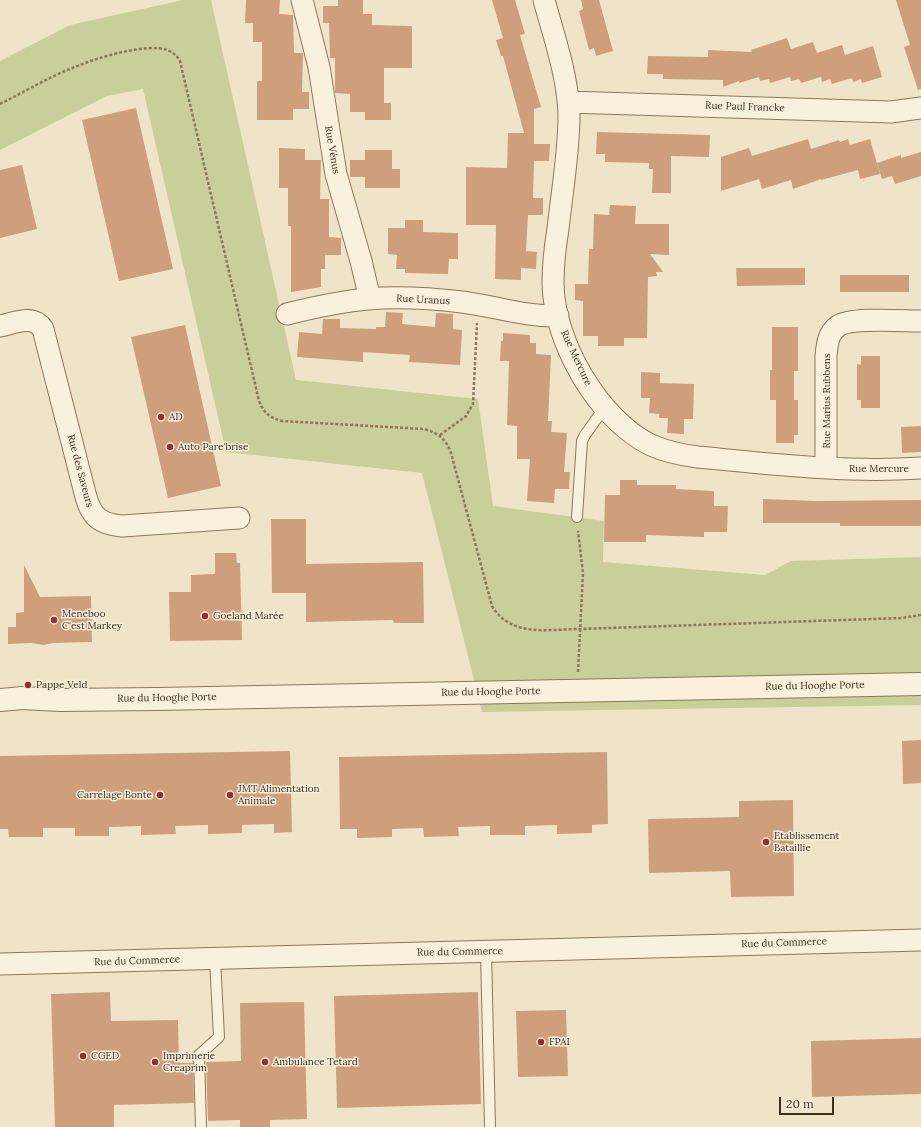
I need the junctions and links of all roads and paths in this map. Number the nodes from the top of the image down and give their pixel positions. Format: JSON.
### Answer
{"nodes":[{"id":1,"x":302,"y":0,"type":"edge"},
{"id":2,"x":544,"y":0,"type":"edge"},
{"id":3,"x":568,"y":102,"type":"junction"},
{"id":4,"x":0,"y":104,"type":"edge"},
{"id":5,"x":921,"y":108,"type":"edge"},
{"id":6,"x":370,"y":299,"type":"junction"},
{"id":7,"x":478,"y":304,"type":"junction"},
{"id":8,"x":287,"y":314,"type":"dead end"},
{"id":9,"x":558,"y":316,"type":"junction"},
{"id":10,"x":921,"y":321,"type":"edge"},
{"id":11,"x":0,"y":326,"type":"edge"},
{"id":12,"x":605,"y":407,"type":"junction"},
{"id":13,"x":440,"y":435,"type":"junction"},
{"id":14,"x":826,"y":468,"type":"junction"},
{"id":15,"x":921,"y":468,"type":"edge"},
{"id":16,"x":577,"y":517,"type":"joint"},
{"id":17,"x":239,"y":518,"type":"dead end"},
{"id":18,"x":921,"y":615,"type":"edge"},
{"id":19,"x":580,"y":629,"type":"junction"},
{"id":20,"x":921,"y":684,"type":"edge"},
{"id":21,"x":577,"y":690,"type":"junction"},
{"id":22,"x":0,"y":700,"type":"edge"},
{"id":23,"x":60,"y":700,"type":"junction"},
{"id":24,"x":0,"y":712,"type":"edge"},
{"id":25,"x":921,"y":940,"type":"edge"},
{"id":26,"x":486,"y":951,"type":"junction"},
{"id":27,"x":215,"y":959,"type":"junction"},
{"id":28,"x":0,"y":964,"type":"edge"},
{"id":29,"x":201,"y":1127,"type":"edge"},
{"id":30,"x":490,"y":1127,"type":"edge"}],
"edges":[{"from":1,"to":6,"type":"street","name":"Rue Vénus"},
{"from":2,"to":3,"type":"street","name":"Rue Mercure"},
{"from":3,"to":5,"type":"street","name":"Rue Paul Francke"},
{"from":3,"to":9,"type":"street","name":"Rue Mercure"},
{"from":4,"to":13,"type":"path"},
{"from":6,"to":7,"type":"street","name":"Rue Uranus"},
{"from":6,"to":8,"type":"street","name":"Rue Uranus"},
{"from":7,"to":9,"type":"street","name":"Rue Uranus"},
{"from":7,"to":13,"type":"path"},
{"from":9,"to":12,"type":"street","name":"Rue Mercure"},
{"from":10,"to":14,"type":"street","name":"Rue Marius Rubbens"},
{"from":11,"to":17,"type":"street","name":"Rue des Saveurs"},
{"from":12,"to":14,"type":"street","name":"Rue Mercure"},
{"from":12,"to":16,"type":"lane"},
{"from":13,"to":19,"type":"path"},
{"from":14,"to":15,"type":"street","name":"Rue Mercure"},
{"from":16,"to":19,"type":"path"},
{"from":18,"to":19,"type":"path"},
{"from":19,"to":21,"type":"path"},
{"from":20,"to":21,"type":"street","name":"Rue du Hooghe Porte"},
{"from":21,"to":23,"type":"street","name":"Rue du Hooghe Porte"},
{"from":22,"to":23,"type":"street","name":"Rue du Hooghe Porte"},
{"from":23,"to":24,"type":"street","name":"Rue du Hooghe Porte"},
{"from":25,"to":26,"type":"street","name":"Rue du Commerce"},
{"from":26,"to":27,"type":"street","name":"Rue du Commerce"},
{"from":26,"to":30,"type":"lane"},
{"from":27,"to":28,"type":"street","name":"Rue du Commerce"},
{"from":27,"to":29,"type":"lane"}]}
